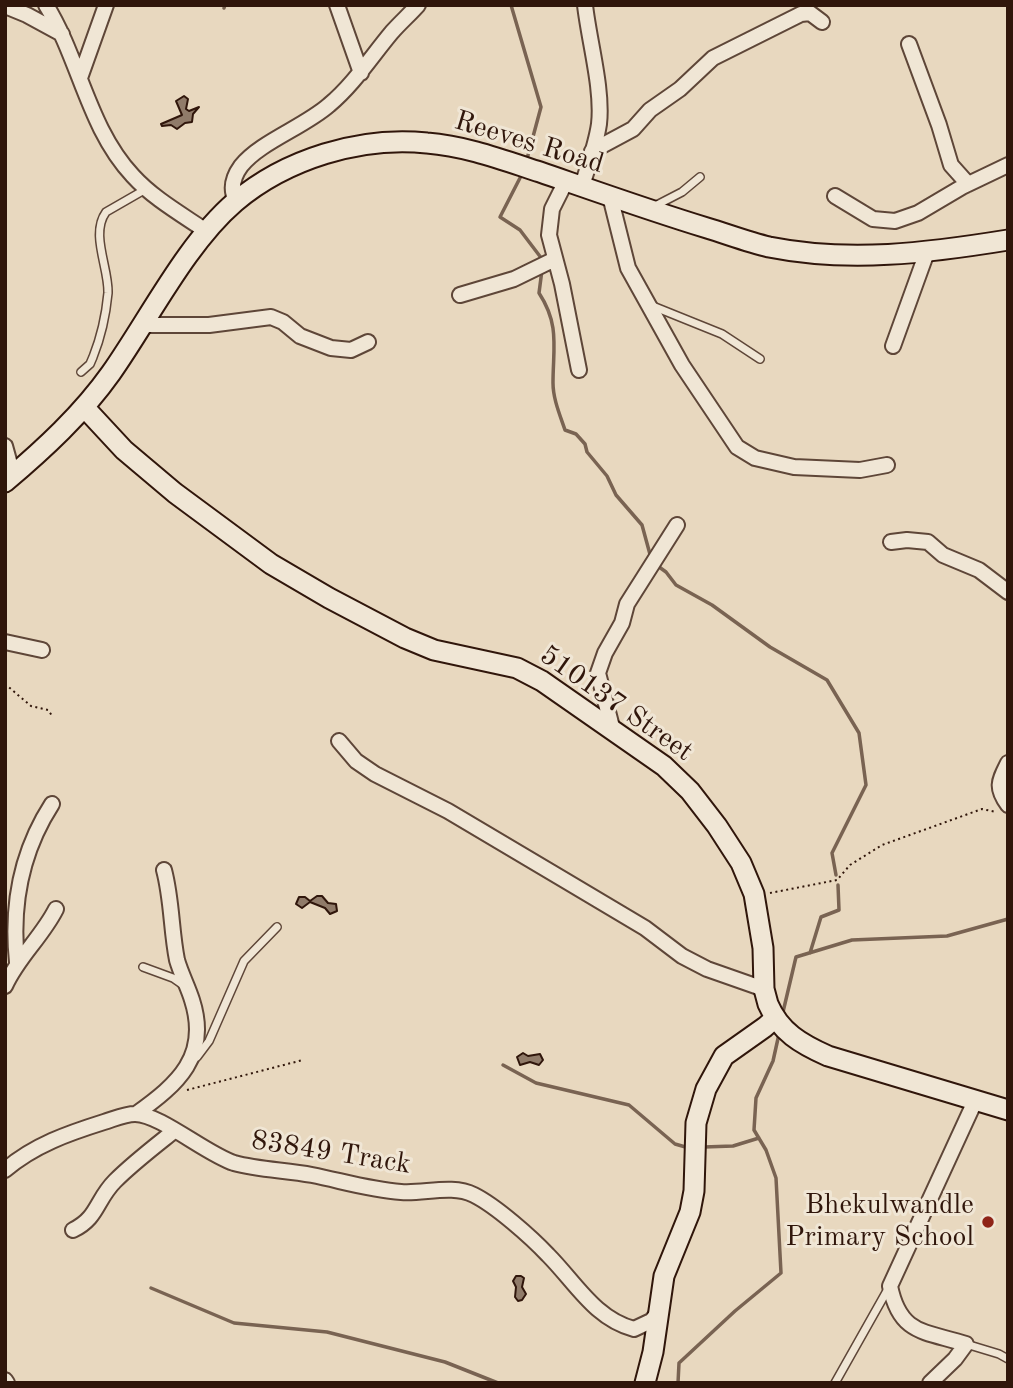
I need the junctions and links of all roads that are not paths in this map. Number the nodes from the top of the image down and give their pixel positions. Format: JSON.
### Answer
{"nodes":[{"id":1,"x":46,"y":5,"type":"edge"},
{"id":2,"x":106,"y":5,"type":"edge"},
{"id":3,"x":337,"y":5,"type":"edge"},
{"id":4,"x":418,"y":5,"type":"edge"},
{"id":5,"x":585,"y":5,"type":"edge"},
{"id":6,"x":5,"y":6,"type":"edge"},
{"id":7,"x":822,"y":22,"type":"dead end"},
{"id":8,"x":63,"y":35,"type":"junction"},
{"id":9,"x":909,"y":44,"type":"dead end"},
{"id":10,"x":361,"y":73,"type":"junction"},
{"id":11,"x":80,"y":78,"type":"junction"},
{"id":12,"x":592,"y":151,"type":"junction"},
{"id":13,"x":1008,"y":165,"type":"edge"},
{"id":14,"x":700,"y":177,"type":"dead end"},
{"id":15,"x":574,"y":184,"type":"junction"},
{"id":16,"x":968,"y":184,"type":"junction"},
{"id":17,"x":147,"y":188,"type":"junction"},
{"id":18,"x":610,"y":197,"type":"junction"},
{"id":19,"x":835,"y":197,"type":"dead end"},
{"id":20,"x":236,"y":201,"type":"junction"},
{"id":21,"x":648,"y":209,"type":"junction"},
{"id":22,"x":206,"y":230,"type":"junction"},
{"id":23,"x":1008,"y":240,"type":"edge"},
{"id":24,"x":927,"y":252,"type":"junction"},
{"id":25,"x":555,"y":259,"type":"junction"},
{"id":26,"x":460,"y":295,"type":"dead end"},
{"id":27,"x":649,"y":305,"type":"junction"},
{"id":28,"x":143,"y":325,"type":"junction"},
{"id":29,"x":368,"y":342,"type":"dead end"},
{"id":30,"x":892,"y":346,"type":"dead end"},
{"id":31,"x":760,"y":359,"type":"dead end"},
{"id":32,"x":579,"y":370,"type":"dead end"},
{"id":33,"x":81,"y":372,"type":"dead end"},
{"id":34,"x":85,"y":408,"type":"junction"},
{"id":35,"x":5,"y":446,"type":"edge"},
{"id":36,"x":887,"y":465,"type":"dead end"},
{"id":37,"x":9,"y":478,"type":"edge"},
{"id":38,"x":677,"y":525,"type":"dead end"},
{"id":39,"x":891,"y":542,"type":"dead end"},
{"id":40,"x":1008,"y":592,"type":"edge"},
{"id":41,"x":5,"y":642,"type":"edge"},
{"id":42,"x":42,"y":650,"type":"dead end"},
{"id":43,"x":612,"y":727,"type":"junction"},
{"id":44,"x":339,"y":741,"type":"dead end"},
{"id":45,"x":1008,"y":763,"type":"edge"},
{"id":46,"x":52,"y":804,"type":"dead end"},
{"id":47,"x":1001,"y":808,"type":"edge"},
{"id":48,"x":164,"y":870,"type":"dead end"},
{"id":49,"x":56,"y":909,"type":"dead end"},
{"id":50,"x":277,"y":927,"type":"dead end"},
{"id":51,"x":17,"y":962,"type":"junction"},
{"id":52,"x":143,"y":967,"type":"dead end"},
{"id":53,"x":5,"y":986,"type":"edge"},
{"id":54,"x":764,"y":989,"type":"junction"},
{"id":55,"x":188,"y":991,"type":"junction"},
{"id":56,"x":774,"y":1018,"type":"junction"},
{"id":57,"x":191,"y":1062,"type":"junction"},
{"id":58,"x":975,"y":1099,"type":"junction"},
{"id":59,"x":1008,"y":1110,"type":"edge"},
{"id":60,"x":136,"y":1114,"type":"junction"},
{"id":61,"x":174,"y":1131,"type":"junction"},
{"id":62,"x":5,"y":1170,"type":"edge"},
{"id":63,"x":73,"y":1230,"type":"dead end"},
{"id":64,"x":890,"y":1286,"type":"junction"},
{"id":65,"x":658,"y":1313,"type":"junction"},
{"id":66,"x":634,"y":1329,"type":"junction"},
{"id":67,"x":966,"y":1344,"type":"junction"},
{"id":68,"x":653,"y":1353,"type":"junction"},
{"id":69,"x":1008,"y":1359,"type":"edge"},
{"id":70,"x":645,"y":1383,"type":"edge"},
{"id":71,"x":835,"y":1383,"type":"edge"},
{"id":72,"x":930,"y":1383,"type":"edge"}],
"edges":[{"from":1,"to":8,"type":"street"},
{"from":2,"to":11,"type":"street"},
{"from":3,"to":10,"type":"street"},
{"from":4,"to":10,"type":"street"},
{"from":5,"to":12,"type":"street"},
{"from":6,"to":8,"type":"street"},
{"from":7,"to":12,"type":"street"},
{"from":8,"to":11,"type":"street"},
{"from":9,"to":16,"type":"street"},
{"from":10,"to":20,"type":"street"},
{"from":11,"to":17,"type":"street"},
{"from":12,"to":15,"type":"street"},
{"from":13,"to":16,"type":"street"},
{"from":14,"to":21,"type":"lane"},
{"from":15,"to":18,"type":"street","name":"Reeves Road"},
{"from":15,"to":20,"type":"street","name":"Reeves Road"},
{"from":15,"to":25,"type":"street"},
{"from":16,"to":19,"type":"street"},
{"from":17,"to":22,"type":"street"},
{"from":17,"to":33,"type":"lane"},
{"from":18,"to":21,"type":"street","name":"Reeves Road"},
{"from":18,"to":27,"type":"street"},
{"from":20,"to":22,"type":"street","name":"Reeves Road"},
{"from":21,"to":24,"type":"street","name":"Reeves Road"},
{"from":22,"to":28,"type":"street","name":"Reeves Road"},
{"from":23,"to":24,"type":"street","name":"Reeves Road"},
{"from":24,"to":30,"type":"street"},
{"from":25,"to":26,"type":"street"},
{"from":25,"to":32,"type":"street"},
{"from":27,"to":31,"type":"lane"},
{"from":27,"to":36,"type":"street"},
{"from":28,"to":29,"type":"street"},
{"from":28,"to":34,"type":"street","name":"Reeves Road"},
{"from":34,"to":37,"type":"street","name":"Reeves Road"},
{"from":34,"to":43,"type":"street","name":"510137 Street"},
{"from":35,"to":37,"type":"street"},
{"from":38,"to":43,"type":"street"},
{"from":39,"to":40,"type":"street"},
{"from":41,"to":42,"type":"street"},
{"from":43,"to":54,"type":"street","name":"510137 Street"},
{"from":44,"to":54,"type":"street"},
{"from":45,"to":47,"type":"street"},
{"from":46,"to":51,"type":"street"},
{"from":48,"to":55,"type":"street"},
{"from":49,"to":51,"type":"street"},
{"from":50,"to":57,"type":"lane"},
{"from":51,"to":53,"type":"street"},
{"from":52,"to":55,"type":"lane"},
{"from":54,"to":56,"type":"street","name":"510137 Street"},
{"from":55,"to":57,"type":"street"},
{"from":56,"to":58,"type":"street","name":"510137 Street"},
{"from":56,"to":65,"type":"street"},
{"from":57,"to":60,"type":"street"},
{"from":58,"to":59,"type":"street","name":"510137 Street"},
{"from":58,"to":64,"type":"street"},
{"from":60,"to":61,"type":"street","name":"83849 Track"},
{"from":60,"to":62,"type":"street"},
{"from":61,"to":63,"type":"street"},
{"from":61,"to":66,"type":"street","name":"83849 Track"},
{"from":64,"to":67,"type":"street"},
{"from":64,"to":71,"type":"lane"},
{"from":65,"to":66,"type":"street"},
{"from":65,"to":68,"type":"street"},
{"from":66,"to":68,"type":"street"},
{"from":67,"to":69,"type":"lane"},
{"from":67,"to":72,"type":"street"},
{"from":68,"to":70,"type":"street"}]}
